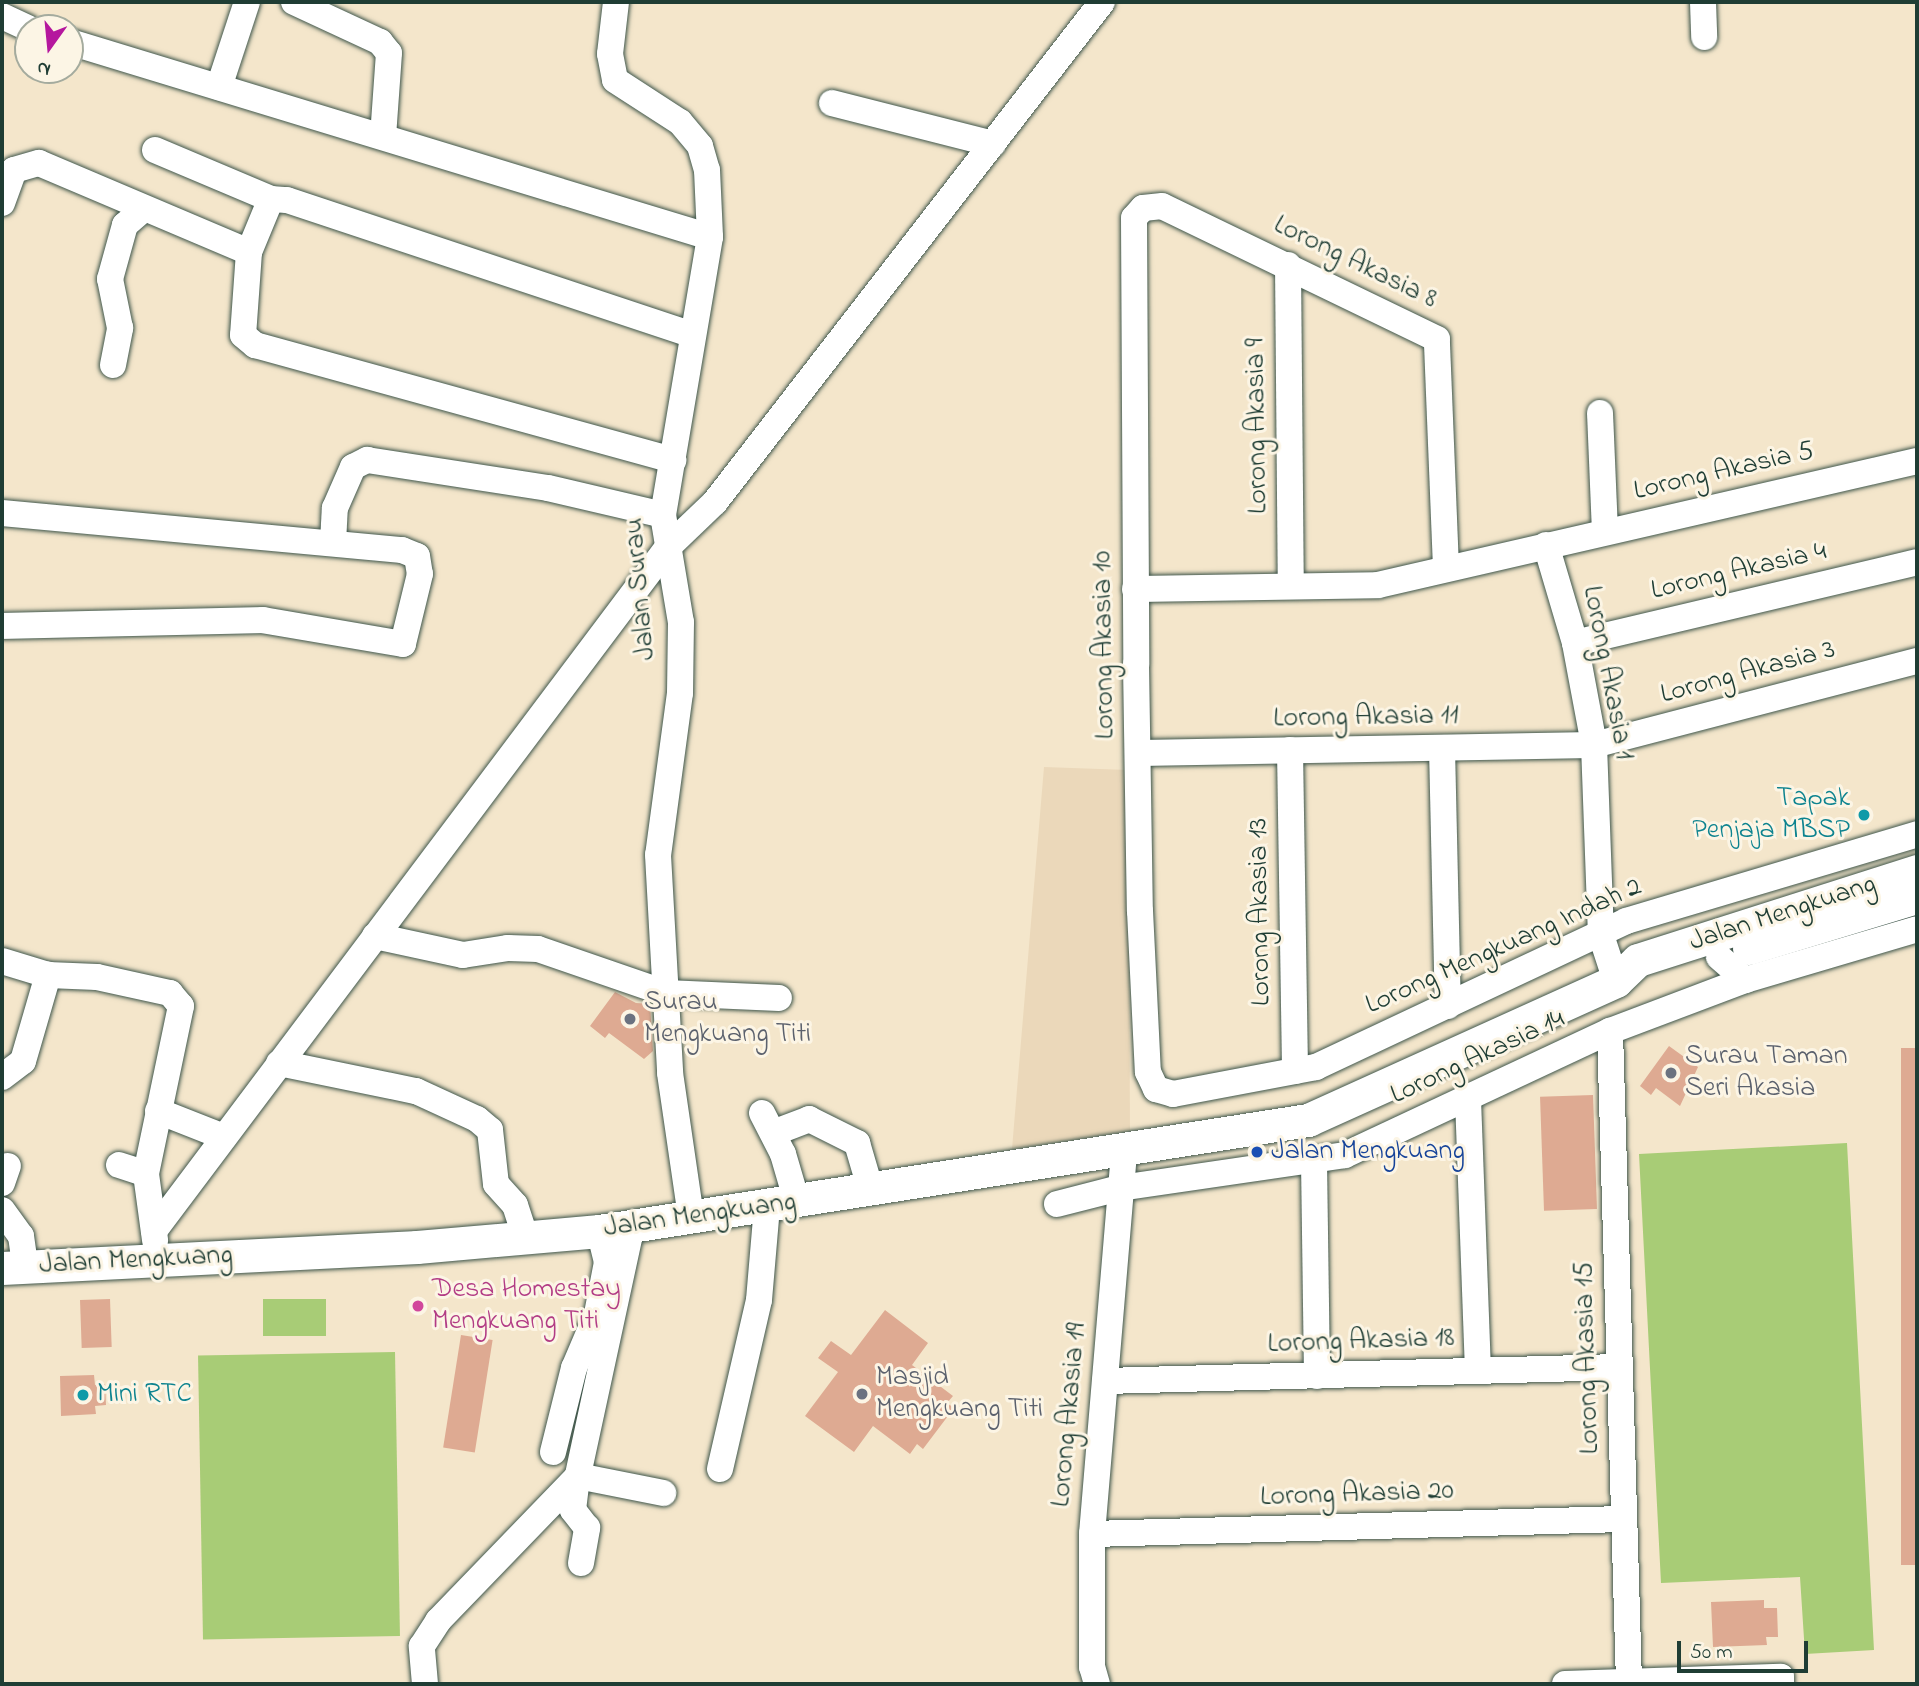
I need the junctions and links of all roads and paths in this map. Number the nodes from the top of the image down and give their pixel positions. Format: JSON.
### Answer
{"nodes":[{"id":1,"x":247,"y":2,"type":"edge"},
{"id":2,"x":294,"y":2,"type":"edge"},
{"id":3,"x":616,"y":2,"type":"edge"},
{"id":4,"x":1102,"y":2,"type":"edge"},
{"id":5,"x":1703,"y":2,"type":"edge"},
{"id":6,"x":1704,"y":37,"type":"dead end"},
{"id":7,"x":84,"y":46,"type":"edge"},
{"id":8,"x":219,"y":87,"type":"junction"},
{"id":9,"x":832,"y":103,"type":"dead end"},
{"id":10,"x":383,"y":136,"type":"junction"},
{"id":11,"x":993,"y":144,"type":"junction"},
{"id":12,"x":155,"y":150,"type":"dead end"},
{"id":13,"x":271,"y":199,"type":"junction"},
{"id":14,"x":2,"y":203,"type":"edge"},
{"id":15,"x":1150,"y":204,"type":"joint"},
{"id":16,"x":142,"y":210,"type":"junction"},
{"id":17,"x":710,"y":237,"type":"junction"},
{"id":18,"x":248,"y":252,"type":"junction"},
{"id":19,"x":1288,"y":265,"type":"junction"},
{"id":20,"x":691,"y":335,"type":"junction"},
{"id":21,"x":113,"y":365,"type":"dead end"},
{"id":22,"x":1601,"y":413,"type":"dead end"},
{"id":23,"x":673,"y":460,"type":"junction"},
{"id":24,"x":1917,"y":460,"type":"edge"},
{"id":25,"x":2,"y":513,"type":"edge"},
{"id":26,"x":663,"y":515,"type":"junction"},
{"id":27,"x":1605,"y":531,"type":"junction"},
{"id":28,"x":333,"y":543,"type":"junction"},
{"id":29,"x":1546,"y":545,"type":"junction"},
{"id":30,"x":668,"y":547,"type":"junction"},
{"id":31,"x":1917,"y":562,"type":"edge"},
{"id":32,"x":1446,"y":569,"type":"junction"},
{"id":33,"x":1291,"y":586,"type":"junction"},
{"id":34,"x":1135,"y":589,"type":"junction"},
{"id":35,"x":2,"y":626,"type":"edge"},
{"id":36,"x":1575,"y":643,"type":"junction"},
{"id":37,"x":1917,"y":661,"type":"edge"},
{"id":38,"x":1594,"y":745,"type":"junction"},
{"id":39,"x":1443,"y":748,"type":"junction"},
{"id":40,"x":1290,"y":751,"type":"junction"},
{"id":41,"x":1139,"y":753,"type":"junction"},
{"id":42,"x":1917,"y":834,"type":"edge"},
{"id":43,"x":1917,"y":871,"type":"edge"},
{"id":44,"x":1917,"y":897,"type":"edge"},
{"id":45,"x":1917,"y":929,"type":"edge"},
{"id":46,"x":1854,"y":932,"type":"junction"},
{"id":47,"x":1601,"y":934,"type":"junction"},
{"id":48,"x":375,"y":936,"type":"junction"},
{"id":49,"x":1719,"y":957,"type":"junction"},
{"id":50,"x":2,"y":961,"type":"edge"},
{"id":51,"x":48,"y":975,"type":"junction"},
{"id":52,"x":1745,"y":980,"type":"junction"},
{"id":53,"x":1616,"y":981,"type":"junction"},
{"id":54,"x":667,"y":993,"type":"junction"},
{"id":55,"x":779,"y":998,"type":"dead end"},
{"id":56,"x":1448,"y":1006,"type":"junction"},
{"id":57,"x":1610,"y":1031,"type":"junction"},
{"id":58,"x":279,"y":1063,"type":"junction"},
{"id":59,"x":1295,"y":1072,"type":"junction"},
{"id":60,"x":2,"y":1077,"type":"edge"},
{"id":61,"x":1156,"y":1090,"type":"joint"},
{"id":62,"x":1468,"y":1099,"type":"junction"},
{"id":63,"x":158,"y":1111,"type":"junction"},
{"id":64,"x":224,"y":1137,"type":"junction"},
{"id":65,"x":1124,"y":1151,"type":"junction"},
{"id":66,"x":1314,"y":1161,"type":"junction"},
{"id":67,"x":119,"y":1165,"type":"dead end"},
{"id":68,"x":146,"y":1174,"type":"junction"},
{"id":69,"x":1120,"y":1188,"type":"junction"},
{"id":70,"x":871,"y":1191,"type":"junction"},
{"id":71,"x":782,"y":1204,"type":"junction"},
{"id":72,"x":1056,"y":1204,"type":"dead end"},
{"id":73,"x":2,"y":1210,"type":"edge"},
{"id":74,"x":691,"y":1217,"type":"junction"},
{"id":75,"x":616,"y":1238,"type":"junction"},
{"id":76,"x":526,"y":1239,"type":"junction"},
{"id":77,"x":155,"y":1246,"type":"junction"},
{"id":78,"x":13,"y":1267,"type":"edge"},
{"id":79,"x":1619,"y":1367,"type":"junction"},
{"id":80,"x":1478,"y":1370,"type":"junction"},
{"id":81,"x":586,"y":1371,"type":"junction"},
{"id":82,"x":1317,"y":1376,"type":"junction"},
{"id":83,"x":1105,"y":1381,"type":"junction"},
{"id":84,"x":552,"y":1452,"type":"dead end"},
{"id":85,"x":720,"y":1469,"type":"dead end"},
{"id":86,"x":578,"y":1476,"type":"junction"},
{"id":87,"x":663,"y":1493,"type":"dead end"},
{"id":88,"x":1624,"y":1519,"type":"junction"},
{"id":89,"x":1092,"y":1534,"type":"junction"},
{"id":90,"x":581,"y":1563,"type":"dead end"},
{"id":91,"x":1781,"y":1681,"type":"edge"},
{"id":92,"x":1629,"y":1683,"type":"edge"},
{"id":93,"x":425,"y":1684,"type":"edge"},
{"id":94,"x":1097,"y":1684,"type":"edge"},
{"id":95,"x":1565,"y":1684,"type":"edge"}],
"edges":[{"from":1,"to":8,"type":"street"},
{"from":2,"to":10,"type":"street"},
{"from":3,"to":17,"type":"street","name":"Jalan Surau"},
{"from":4,"to":11,"type":"street"},
{"from":5,"to":6,"type":"street"},
{"from":7,"to":8,"type":"street"},
{"from":8,"to":10,"type":"street"},
{"from":9,"to":11,"type":"street"},
{"from":10,"to":17,"type":"street"},
{"from":11,"to":30,"type":"street"},
{"from":12,"to":13,"type":"street"},
{"from":13,"to":18,"type":"street"},
{"from":13,"to":20,"type":"street"},
{"from":14,"to":16,"type":"street"},
{"from":15,"to":19,"type":"street","name":"Lorong Akasia 8"},
{"from":15,"to":34,"type":"street","name":"Lorong Akasia 10"},
{"from":16,"to":18,"type":"street"},
{"from":16,"to":21,"type":"street"},
{"from":17,"to":20,"type":"street","name":"Jalan Surau"},
{"from":18,"to":23,"type":"street"},
{"from":19,"to":32,"type":"street","name":"Lorong Akasia 8"},
{"from":19,"to":33,"type":"street","name":"Lorong Akasia 9"},
{"from":20,"to":23,"type":"street","name":"Jalan Surau"},
{"from":22,"to":27,"type":"street"},
{"from":23,"to":26,"type":"street","name":"Jalan Surau"},
{"from":24,"to":27,"type":"street","name":"Lorong Akasia 5"},
{"from":25,"to":28,"type":"street"},
{"from":26,"to":28,"type":"street"},
{"from":26,"to":30,"type":"street","name":"Jalan Surau"},
{"from":27,"to":29,"type":"street","name":"Lorong Akasia 5"},
{"from":28,"to":35,"type":"street"},
{"from":29,"to":32,"type":"street","name":"Lorong Akasia 5"},
{"from":29,"to":36,"type":"street","name":"Lorong Akasia 1"},
{"from":30,"to":48,"type":"street"},
{"from":30,"to":54,"type":"street","name":"Jalan Surau"},
{"from":31,"to":36,"type":"street","name":"Lorong Akasia 4"},
{"from":32,"to":33,"type":"street","name":"Lorong Akasia 5"},
{"from":33,"to":34,"type":"street","name":"Lorong Akasia 5"},
{"from":34,"to":41,"type":"street","name":"Lorong Akasia 10"},
{"from":36,"to":38,"type":"street","name":"Lorong Akasia 1"},
{"from":37,"to":38,"type":"street","name":"Lorong Akasia 3"},
{"from":38,"to":39,"type":"street","name":"Lorong Akasia 11"},
{"from":38,"to":47,"type":"street","name":"Lorong Akasia 1"},
{"from":39,"to":40,"type":"street","name":"Lorong Akasia 11"},
{"from":39,"to":56,"type":"street"},
{"from":40,"to":41,"type":"street","name":"Lorong Akasia 11"},
{"from":40,"to":59,"type":"street","name":"Lorong Akasia 13"},
{"from":41,"to":61,"type":"street","name":"Lorong Akasia 10"},
{"from":42,"to":47,"type":"street","name":"Lorong Mengkuang Indah 2"},
{"from":43,"to":53,"type":"main road","name":"Jalan Mengkuang"},
{"from":44,"to":46,"type":"main road","name":"Jalan Mengkuang"},
{"from":45,"to":46,"type":"street","name":"Lorong Akasia 14"},
{"from":46,"to":49,"type":"main road","name":"Jalan Mengkuang"},
{"from":46,"to":52,"type":"street","name":"Lorong Akasia 14"},
{"from":47,"to":53,"type":"street","name":"Lorong Akasia 1"},
{"from":47,"to":56,"type":"street","name":"Lorong Mengkuang Indah 2"},
{"from":48,"to":54,"type":"street"},
{"from":48,"to":58,"type":"street"},
{"from":49,"to":52,"type":"street"},
{"from":49,"to":53,"type":"main road","name":"Jalan Mengkuang"},
{"from":50,"to":51,"type":"street"},
{"from":51,"to":60,"type":"street"},
{"from":51,"to":63,"type":"street"},
{"from":52,"to":57,"type":"street","name":"Lorong Akasia 14"},
{"from":53,"to":65,"type":"main road","name":"Jalan Mengkuang"},
{"from":54,"to":55,"type":"street"},
{"from":54,"to":74,"type":"street","name":"Jalan Surau"},
{"from":56,"to":59,"type":"street","name":"Lorong Mengkuang Indah 2"},
{"from":57,"to":62,"type":"street","name":"Lorong Akasia 14"},
{"from":57,"to":79,"type":"street","name":"Lorong Akasia 15"},
{"from":58,"to":64,"type":"street"},
{"from":58,"to":76,"type":"street"},
{"from":59,"to":61,"type":"street","name":"Lorong Mengkuang Indah 2"},
{"from":62,"to":66,"type":"street","name":"Lorong Akasia 14"},
{"from":62,"to":80,"type":"street"},
{"from":63,"to":64,"type":"street"},
{"from":63,"to":68,"type":"street"},
{"from":64,"to":77,"type":"street"},
{"from":65,"to":69,"type":"street","name":"Lorong Akasia 19"},
{"from":65,"to":70,"type":"main road","name":"Jalan Mengkuang"},
{"from":66,"to":69,"type":"street","name":"Lorong Akasia 14"},
{"from":66,"to":82,"type":"street"},
{"from":67,"to":68,"type":"street"},
{"from":68,"to":77,"type":"street"},
{"from":69,"to":72,"type":"street","name":"Lorong Akasia 14"},
{"from":69,"to":83,"type":"street","name":"Lorong Akasia 19"},
{"from":70,"to":71,"type":"main road","name":"Jalan Mengkuang"},
{"from":70,"to":71,"type":"street"},
{"from":71,"to":74,"type":"main road","name":"Jalan Mengkuang"},
{"from":71,"to":85,"type":"street"},
{"from":73,"to":78,"type":"street"},
{"from":74,"to":75,"type":"main road","name":"Jalan Mengkuang"},
{"from":75,"to":76,"type":"main road","name":"Jalan Mengkuang"},
{"from":75,"to":81,"type":"street"},
{"from":76,"to":77,"type":"main road","name":"Jalan Mengkuang"},
{"from":77,"to":78,"type":"main road","name":"Jalan Mengkuang"},
{"from":79,"to":80,"type":"street","name":"Lorong Akasia 18"},
{"from":79,"to":88,"type":"street","name":"Lorong Akasia 15"},
{"from":80,"to":82,"type":"street","name":"Lorong Akasia 18"},
{"from":81,"to":84,"type":"street"},
{"from":81,"to":86,"type":"street"},
{"from":82,"to":83,"type":"street","name":"Lorong Akasia 18"},
{"from":83,"to":89,"type":"street","name":"Lorong Akasia 19"},
{"from":86,"to":87,"type":"street"},
{"from":86,"to":90,"type":"street"},
{"from":86,"to":93,"type":"street"},
{"from":88,"to":89,"type":"street","name":"Lorong Akasia 20"},
{"from":88,"to":92,"type":"street","name":"Lorong Akasia 15"},
{"from":89,"to":94,"type":"street","name":"Lorong Akasia 19"},
{"from":91,"to":92,"type":"street"},
{"from":92,"to":95,"type":"street"}]}
